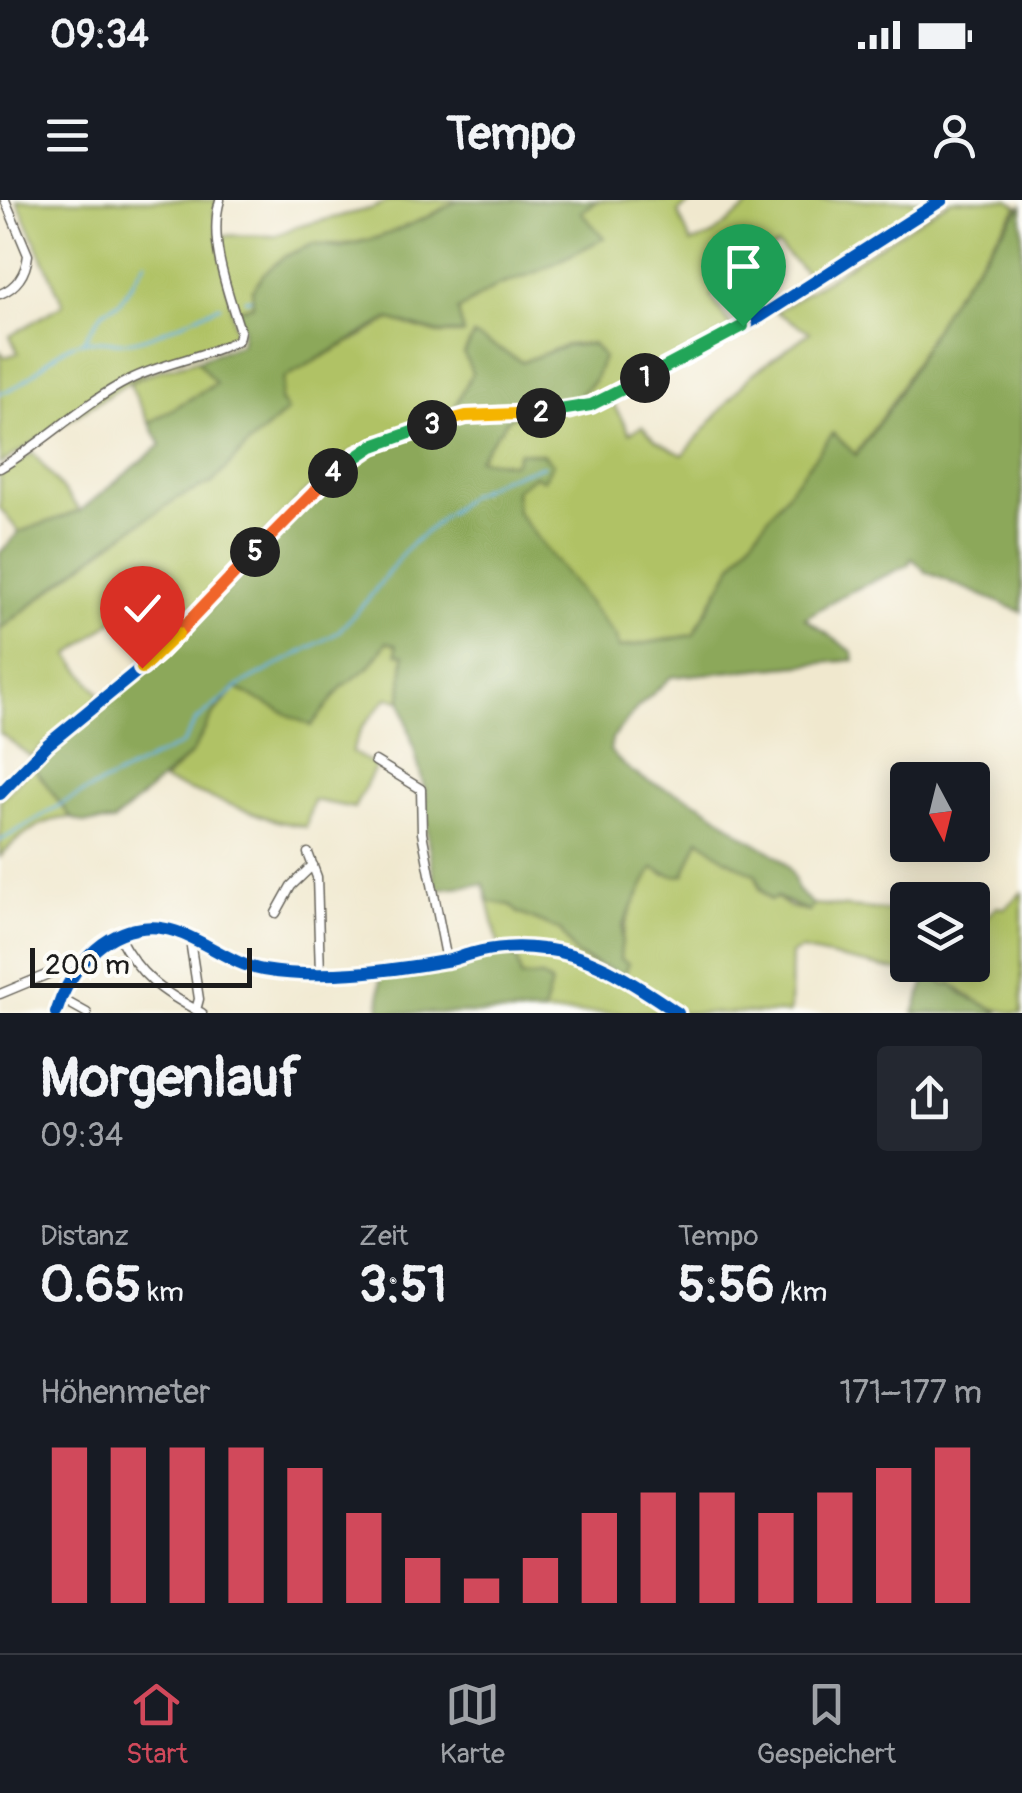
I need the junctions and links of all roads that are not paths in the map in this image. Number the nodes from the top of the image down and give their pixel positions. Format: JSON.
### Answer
{"nodes":[{"id":1,"x":4,"y":200,"type":"edge"},
{"id":2,"x":220,"y":200,"type":"edge"},
{"id":3,"x":942,"y":200,"type":"edge"},
{"id":4,"x":0,"y":294,"type":"edge"},
{"id":5,"x":0,"y":468,"type":"edge"},
{"id":6,"x":375,"y":761,"type":"dead end"},
{"id":7,"x":0,"y":794,"type":"edge"},
{"id":8,"x":308,"y":853,"type":"dead end"},
{"id":9,"x":312,"y":865,"type":"junction"},
{"id":10,"x":298,"y":878,"type":"junction"},
{"id":11,"x":318,"y":886,"type":"junction"},
{"id":12,"x":276,"y":913,"type":"dead end"},
{"id":13,"x":118,"y":935,"type":"junction"},
{"id":14,"x":195,"y":940,"type":"junction"},
{"id":15,"x":447,"y":961,"type":"junction"},
{"id":16,"x":80,"y":965,"type":"junction"},
{"id":17,"x":320,"y":974,"type":"junction"},
{"id":18,"x":0,"y":994,"type":"edge"},
{"id":19,"x":60,"y":998,"type":"junction"},
{"id":20,"x":199,"y":1011,"type":"edge"},
{"id":21,"x":56,"y":1013,"type":"edge"},
{"id":22,"x":87,"y":1013,"type":"edge"},
{"id":23,"x":678,"y":1013,"type":"edge"}],
"edges":[{"from":1,"to":4,"type":"street"},
{"from":2,"to":5,"type":"street"},
{"from":3,"to":7,"type":"street"},
{"from":6,"to":15,"type":"street"},
{"from":8,"to":9,"type":"street"},
{"from":9,"to":10,"type":"street"},
{"from":9,"to":11,"type":"street"},
{"from":10,"to":11,"type":"street"},
{"from":10,"to":12,"type":"street"},
{"from":11,"to":17,"type":"street"},
{"from":13,"to":14,"type":"street"},
{"from":13,"to":16,"type":"street"},
{"from":13,"to":20,"type":"street"},
{"from":14,"to":17,"type":"street"},
{"from":14,"to":20,"type":"street"},
{"from":15,"to":17,"type":"street"},
{"from":15,"to":23,"type":"street"},
{"from":16,"to":18,"type":"street"},
{"from":16,"to":19,"type":"street"},
{"from":19,"to":21,"type":"street"},
{"from":19,"to":22,"type":"street"}]}
